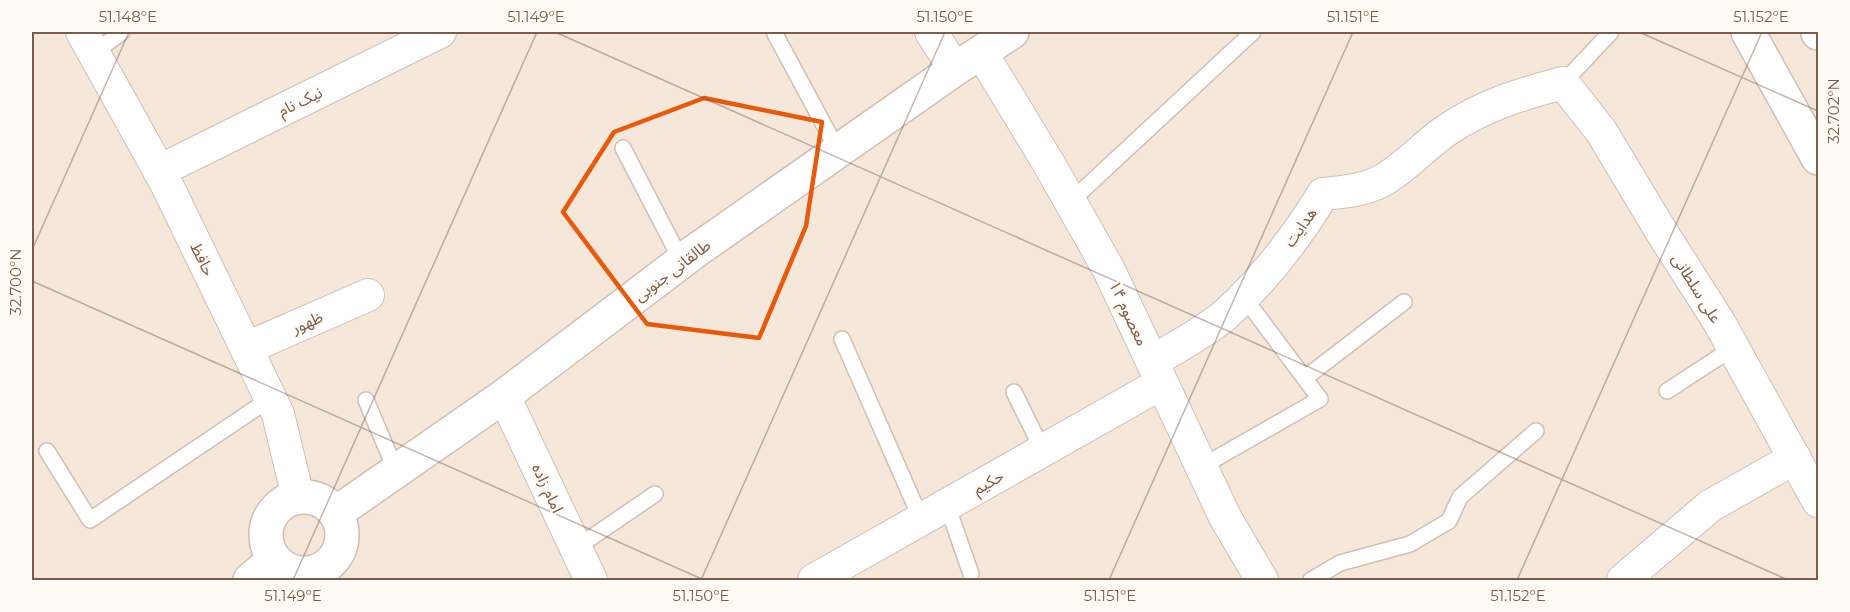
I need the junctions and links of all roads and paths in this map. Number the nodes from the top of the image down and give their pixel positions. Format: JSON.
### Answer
{"nodes":[{"id":1,"x":122,"y":32,"type":"edge"},
{"id":2,"x":440,"y":32,"type":"edge"},
{"id":3,"x":931,"y":32,"type":"edge"},
{"id":4,"x":1012,"y":32,"type":"edge"},
{"id":5,"x":1253,"y":32,"type":"edge"},
{"id":6,"x":1611,"y":32,"type":"edge"},
{"id":7,"x":1748,"y":32,"type":"edge"},
{"id":8,"x":775,"y":34,"type":"dead end"},
{"id":9,"x":88,"y":42,"type":"edge"},
{"id":10,"x":968,"y":60,"type":"junction"},
{"id":11,"x":1563,"y":83,"type":"junction"},
{"id":12,"x":623,"y":148,"type":"dead end"},
{"id":13,"x":838,"y":151,"type":"junction"},
{"id":14,"x":1818,"y":158,"type":"edge"},
{"id":15,"x":159,"y":171,"type":"junction"},
{"id":16,"x":1070,"y":202,"type":"junction"},
{"id":17,"x":682,"y":262,"type":"junction"},
{"id":18,"x":368,"y":295,"type":"dead end"},
{"id":19,"x":1243,"y":296,"type":"junction"},
{"id":20,"x":1404,"y":302,"type":"dead end"},
{"id":21,"x":842,"y":339,"type":"dead end"},
{"id":22,"x":247,"y":348,"type":"junction"},
{"id":23,"x":1734,"y":348,"type":"junction"},
{"id":24,"x":1157,"y":373,"type":"junction"},
{"id":25,"x":1305,"y":378,"type":"junction"},
{"id":26,"x":1667,"y":391,"type":"dead end"},
{"id":27,"x":1014,"y":392,"type":"dead end"},
{"id":28,"x":504,"y":396,"type":"junction"},
{"id":29,"x":271,"y":398,"type":"junction"},
{"id":30,"x":366,"y":400,"type":"dead end"},
{"id":31,"x":1536,"y":431,"type":"dead end"},
{"id":32,"x":47,"y":451,"type":"dead end"},
{"id":33,"x":1043,"y":451,"type":"junction"},
{"id":34,"x":1795,"y":458,"type":"junction"},
{"id":35,"x":1201,"y":467,"type":"junction"},
{"id":36,"x":396,"y":471,"type":"junction"},
{"id":37,"x":655,"y":494,"type":"dead end"},
{"id":38,"x":298,"y":497,"type":"junction"},
{"id":39,"x":1818,"y":501,"type":"edge"},
{"id":40,"x":934,"y":512,"type":"junction"},
{"id":41,"x":336,"y":513,"type":"junction"},
{"id":42,"x":576,"y":548,"type":"junction"},
{"id":43,"x":286,"y":574,"type":"edge"},
{"id":44,"x":971,"y":574,"type":"dead end"},
{"id":45,"x":591,"y":580,"type":"edge"},
{"id":46,"x":814,"y":580,"type":"edge"},
{"id":47,"x":1262,"y":580,"type":"edge"},
{"id":48,"x":1311,"y":580,"type":"edge"},
{"id":49,"x":1623,"y":580,"type":"edge"}],
"edges":[{"from":1,"to":9,"type":"lane"},
{"from":2,"to":15,"type":"street","name":"نیک نام"},
{"from":3,"to":10,"type":"street","name":"۱۴ معصوم"},
{"from":4,"to":10,"type":"street","name":"طالقانی جنوبی"},
{"from":5,"to":16,"type":"lane"},
{"from":6,"to":11,"type":"lane"},
{"from":7,"to":14,"type":"street"},
{"from":8,"to":13,"type":"lane"},
{"from":9,"to":15,"type":"street","name":"حافظ"},
{"from":10,"to":13,"type":"street","name":"طالقانی جنوبی"},
{"from":10,"to":16,"type":"street","name":"۱۴ معصوم"},
{"from":11,"to":19,"type":"street","name":"هدایت"},
{"from":11,"to":23,"type":"street","name":"علی سلطانی"},
{"from":12,"to":17,"type":"lane"},
{"from":13,"to":17,"type":"street","name":"طالقانی جنوبی"},
{"from":15,"to":22,"type":"street","name":"حافظ"},
{"from":16,"to":24,"type":"street","name":"۱۴ معصوم"},
{"from":17,"to":28,"type":"street","name":"طالقانی جنوبی"},
{"from":18,"to":22,"type":"street","name":"ظهور"},
{"from":19,"to":24,"type":"street","name":"هدایت"},
{"from":19,"to":25,"type":"lane"},
{"from":20,"to":25,"type":"lane"},
{"from":21,"to":40,"type":"lane"},
{"from":22,"to":29,"type":"street","name":"حافظ"},
{"from":23,"to":26,"type":"lane"},
{"from":23,"to":34,"type":"street","name":"علی سلطانی"},
{"from":24,"to":33,"type":"street","name":"حکیم"},
{"from":24,"to":35,"type":"street","name":"۱۴ معصوم"},
{"from":25,"to":35,"type":"lane"},
{"from":27,"to":33,"type":"lane"},
{"from":28,"to":36,"type":"street","name":"طالقانی جنوبی"},
{"from":28,"to":42,"type":"street","name":"امام زاده"},
{"from":29,"to":32,"type":"lane"},
{"from":29,"to":38,"type":"street","name":"حافظ"},
{"from":30,"to":36,"type":"lane"},
{"from":31,"to":48,"type":"lane"},
{"from":33,"to":40,"type":"street","name":"حکیم"},
{"from":34,"to":39,"type":"street","name":"علی سلطانی"},
{"from":34,"to":49,"type":"street"},
{"from":35,"to":47,"type":"street","name":"۱۴ معصوم"},
{"from":36,"to":41,"type":"street","name":"طالقانی جنوبی"},
{"from":37,"to":42,"type":"lane"},
{"from":38,"to":41,"type":"street"},
{"from":38,"to":43,"type":"street"},
{"from":40,"to":44,"type":"lane"},
{"from":40,"to":46,"type":"street","name":"حکیم"},
{"from":41,"to":43,"type":"street"},
{"from":42,"to":45,"type":"street","name":"امام زاده"}]}
